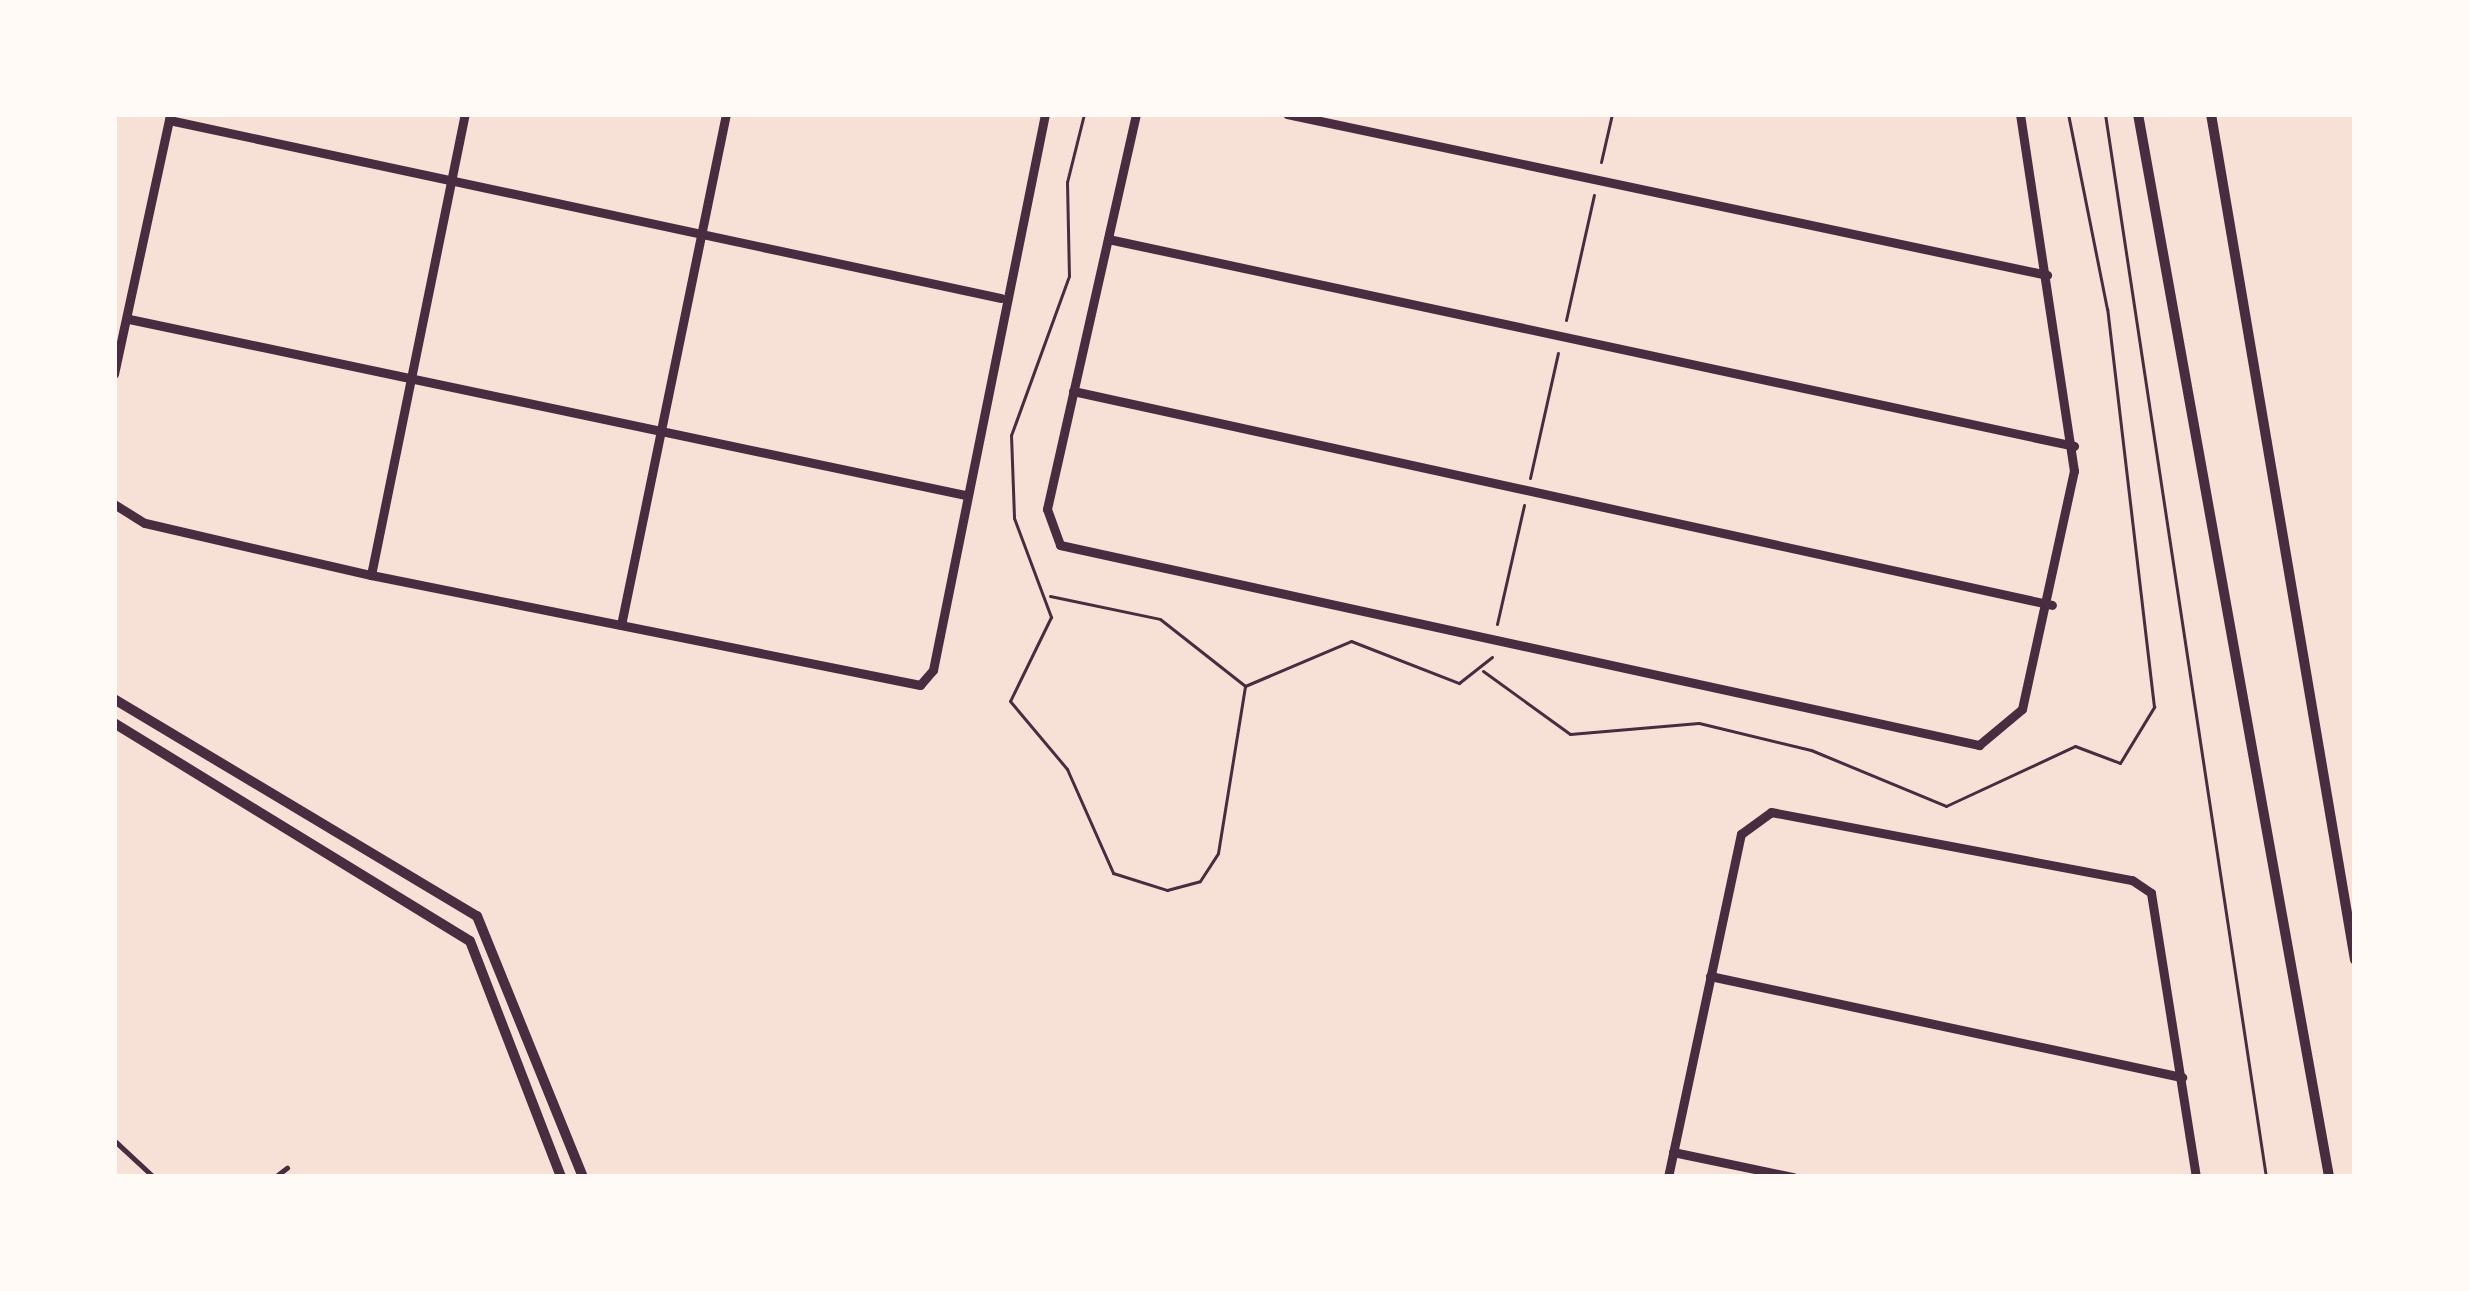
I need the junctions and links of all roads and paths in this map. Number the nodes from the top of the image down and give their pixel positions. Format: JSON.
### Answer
{"nodes":[{"id":1,"x":465,"y":114,"type":"edge"},
{"id":2,"x":726,"y":114,"type":"edge"},
{"id":3,"x":1031,"y":114,"type":"edge"},
{"id":4,"x":1084,"y":114,"type":"edge"},
{"id":5,"x":1136,"y":114,"type":"edge"},
{"id":6,"x":1287,"y":114,"type":"edge"},
{"id":7,"x":1612,"y":114,"type":"edge"},
{"id":8,"x":2020,"y":114,"type":"edge"},
{"id":9,"x":2104,"y":114,"type":"edge"},
{"id":10,"x":2138,"y":114,"type":"edge"},
{"id":11,"x":2211,"y":114,"type":"edge"},
{"id":12,"x":1045,"y":115,"type":"edge"},
{"id":13,"x":170,"y":117,"type":"edge"},
{"id":14,"x":452,"y":180,"type":"junction"},
{"id":15,"x":1597,"y":183,"type":"junction"},
{"id":16,"x":702,"y":234,"type":"junction"},
{"id":17,"x":1108,"y":239,"type":"junction"},
{"id":18,"x":2047,"y":275,"type":"junction"},
{"id":19,"x":1001,"y":298,"type":"junction"},
{"id":20,"x":129,"y":319,"type":"junction"},
{"id":21,"x":1562,"y":337,"type":"junction"},
{"id":22,"x":114,"y":374,"type":"edge"},
{"id":23,"x":412,"y":377,"type":"junction"},
{"id":24,"x":1073,"y":391,"type":"junction"},
{"id":25,"x":662,"y":431,"type":"junction"},
{"id":26,"x":2074,"y":446,"type":"junction"},
{"id":27,"x":1527,"y":490,"type":"junction"},
{"id":28,"x":965,"y":495,"type":"junction"},
{"id":29,"x":114,"y":504,"type":"edge"},
{"id":30,"x":371,"y":575,"type":"junction"},
{"id":31,"x":1050,"y":596,"type":"junction"},
{"id":32,"x":2049,"y":605,"type":"junction"},
{"id":33,"x":621,"y":625,"type":"junction"},
{"id":34,"x":1495,"y":644,"type":"junction"},
{"id":35,"x":1245,"y":686,"type":"junction"},
{"id":36,"x":114,"y":699,"type":"edge"},
{"id":37,"x":114,"y":723,"type":"edge"},
{"id":38,"x":2355,"y":960,"type":"edge"},
{"id":39,"x":1710,"y":976,"type":"junction"},
{"id":40,"x":2182,"y":1077,"type":"junction"},
{"id":41,"x":114,"y":1140,"type":"edge"},
{"id":42,"x":1673,"y":1152,"type":"junction"},
{"id":43,"x":287,"y":1168,"type":"dead end"},
{"id":44,"x":154,"y":1177,"type":"edge"},
{"id":45,"x":274,"y":1177,"type":"edge"},
{"id":46,"x":561,"y":1177,"type":"edge"},
{"id":47,"x":584,"y":1177,"type":"edge"},
{"id":48,"x":1668,"y":1177,"type":"edge"},
{"id":49,"x":1793,"y":1177,"type":"edge"},
{"id":50,"x":2196,"y":1177,"type":"edge"},
{"id":51,"x":2266,"y":1177,"type":"edge"},
{"id":52,"x":2330,"y":1177,"type":"edge"}],
"edges":[{"from":1,"to":14,"type":"street"},
{"from":2,"to":16,"type":"street"},
{"from":3,"to":12,"type":"street"},
{"from":4,"to":31,"type":"path"},
{"from":5,"to":17,"type":"street"},
{"from":6,"to":15,"type":"street"},
{"from":7,"to":15,"type":"path"},
{"from":8,"to":18,"type":"street"},
{"from":9,"to":51,"type":"path"},
{"from":10,"to":52,"type":"street"},
{"from":11,"to":38,"type":"street"},
{"from":12,"to":19,"type":"street"},
{"from":13,"to":14,"type":"street"},
{"from":13,"to":20,"type":"street"},
{"from":14,"to":16,"type":"street"},
{"from":14,"to":23,"type":"street"},
{"from":15,"to":18,"type":"street"},
{"from":15,"to":21,"type":"path"},
{"from":16,"to":19,"type":"street"},
{"from":16,"to":25,"type":"street"},
{"from":17,"to":21,"type":"street"},
{"from":17,"to":24,"type":"street"},
{"from":18,"to":26,"type":"street"},
{"from":19,"to":28,"type":"street"},
{"from":20,"to":22,"type":"street"},
{"from":20,"to":23,"type":"street"},
{"from":21,"to":26,"type":"street"},
{"from":21,"to":27,"type":"path"},
{"from":23,"to":25,"type":"street"},
{"from":23,"to":30,"type":"street"},
{"from":24,"to":27,"type":"street"},
{"from":24,"to":34,"type":"street"},
{"from":25,"to":28,"type":"street"},
{"from":25,"to":33,"type":"street"},
{"from":26,"to":32,"type":"street"},
{"from":27,"to":32,"type":"street"},
{"from":27,"to":34,"type":"path"},
{"from":28,"to":33,"type":"street"},
{"from":29,"to":30,"type":"street"},
{"from":30,"to":33,"type":"street"},
{"from":31,"to":35,"type":"path"},
{"from":31,"to":35,"type":"path"},
{"from":32,"to":34,"type":"street"},
{"from":34,"to":35,"type":"path"},
{"from":36,"to":47,"type":"street"},
{"from":37,"to":46,"type":"street"},
{"from":39,"to":40,"type":"street"},
{"from":39,"to":40,"type":"street"},
{"from":39,"to":42,"type":"street"},
{"from":40,"to":50,"type":"street"},
{"from":41,"to":44,"type":"lane"},
{"from":42,"to":48,"type":"street"},
{"from":42,"to":49,"type":"street"},
{"from":43,"to":45,"type":"lane"}]}
